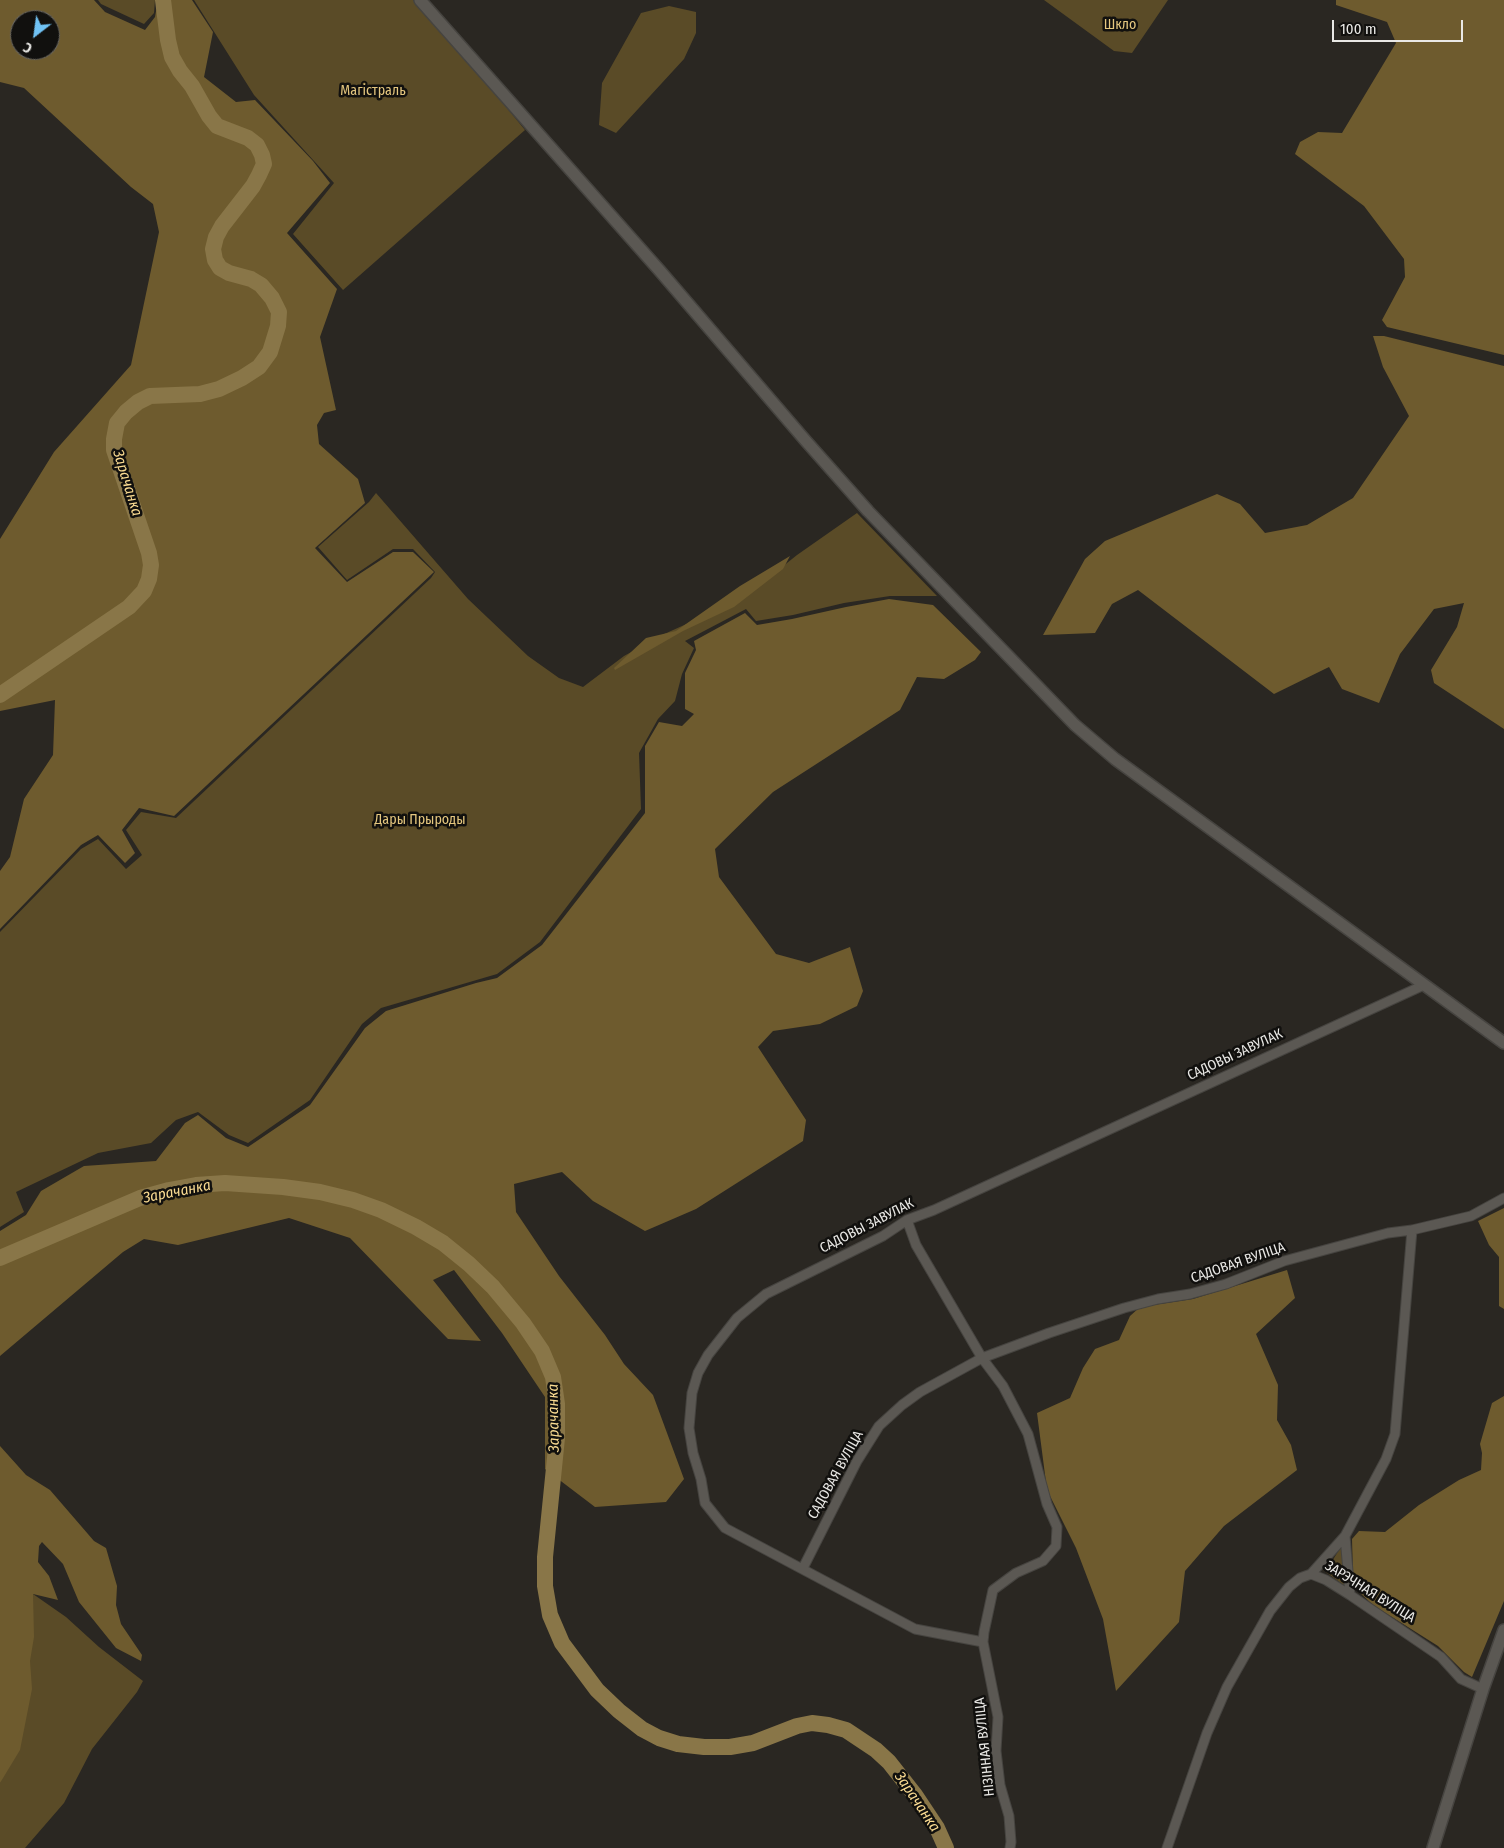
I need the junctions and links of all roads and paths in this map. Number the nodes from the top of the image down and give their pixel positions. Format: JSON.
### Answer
{"nodes":[{"id":1,"x":420,"y":0,"type":"edge"},
{"id":2,"x":1424,"y":985,"type":"junction"},
{"id":3,"x":1504,"y":1043,"type":"edge"},
{"id":4,"x":1504,"y":1198,"type":"edge"},
{"id":5,"x":907,"y":1220,"type":"junction"},
{"id":6,"x":1412,"y":1230,"type":"junction"},
{"id":7,"x":982,"y":1358,"type":"junction"},
{"id":8,"x":1345,"y":1536,"type":"junction"},
{"id":9,"x":803,"y":1568,"type":"junction"},
{"id":10,"x":1311,"y":1574,"type":"junction"},
{"id":11,"x":1350,"y":1595,"type":"junction"},
{"id":12,"x":1504,"y":1630,"type":"edge"},
{"id":13,"x":983,"y":1642,"type":"junction"},
{"id":14,"x":1483,"y":1689,"type":"junction"},
{"id":15,"x":1010,"y":1848,"type":"edge"},
{"id":16,"x":1167,"y":1848,"type":"edge"},
{"id":17,"x":1433,"y":1848,"type":"edge"}],
"edges":[{"from":1,"to":2,"type":"street"},
{"from":2,"to":3,"type":"street"},
{"from":2,"to":5,"type":"street","name":"САДОВЫ ЗАВУЛАК"},
{"from":4,"to":6,"type":"street","name":"САДОВАЯ ВУЛІЦА"},
{"from":5,"to":7,"type":"street"},
{"from":5,"to":9,"type":"street","name":"САДОВЫ ЗАВУЛАК"},
{"from":6,"to":7,"type":"street","name":"САДОВАЯ ВУЛІЦА"},
{"from":6,"to":8,"type":"street"},
{"from":7,"to":9,"type":"street","name":"САДОВАЯ ВУЛІЦА"},
{"from":7,"to":13,"type":"street"},
{"from":8,"to":10,"type":"street"},
{"from":8,"to":11,"type":"street"},
{"from":9,"to":13,"type":"street","name":"САДОВЫ ЗАВУЛАК"},
{"from":10,"to":11,"type":"street","name":"ЗАРЭЧНАЯ ВУЛІЦА"},
{"from":10,"to":16,"type":"street","name":"ЗАРЭЧНАЯ ВУЛІЦА"},
{"from":11,"to":14,"type":"street","name":"ЗАРЭЧНАЯ ВУЛІЦА"},
{"from":12,"to":14,"type":"street"},
{"from":13,"to":15,"type":"street","name":"НІЗІННАЯ ВУЛІЦА"},
{"from":14,"to":17,"type":"street"}]}
